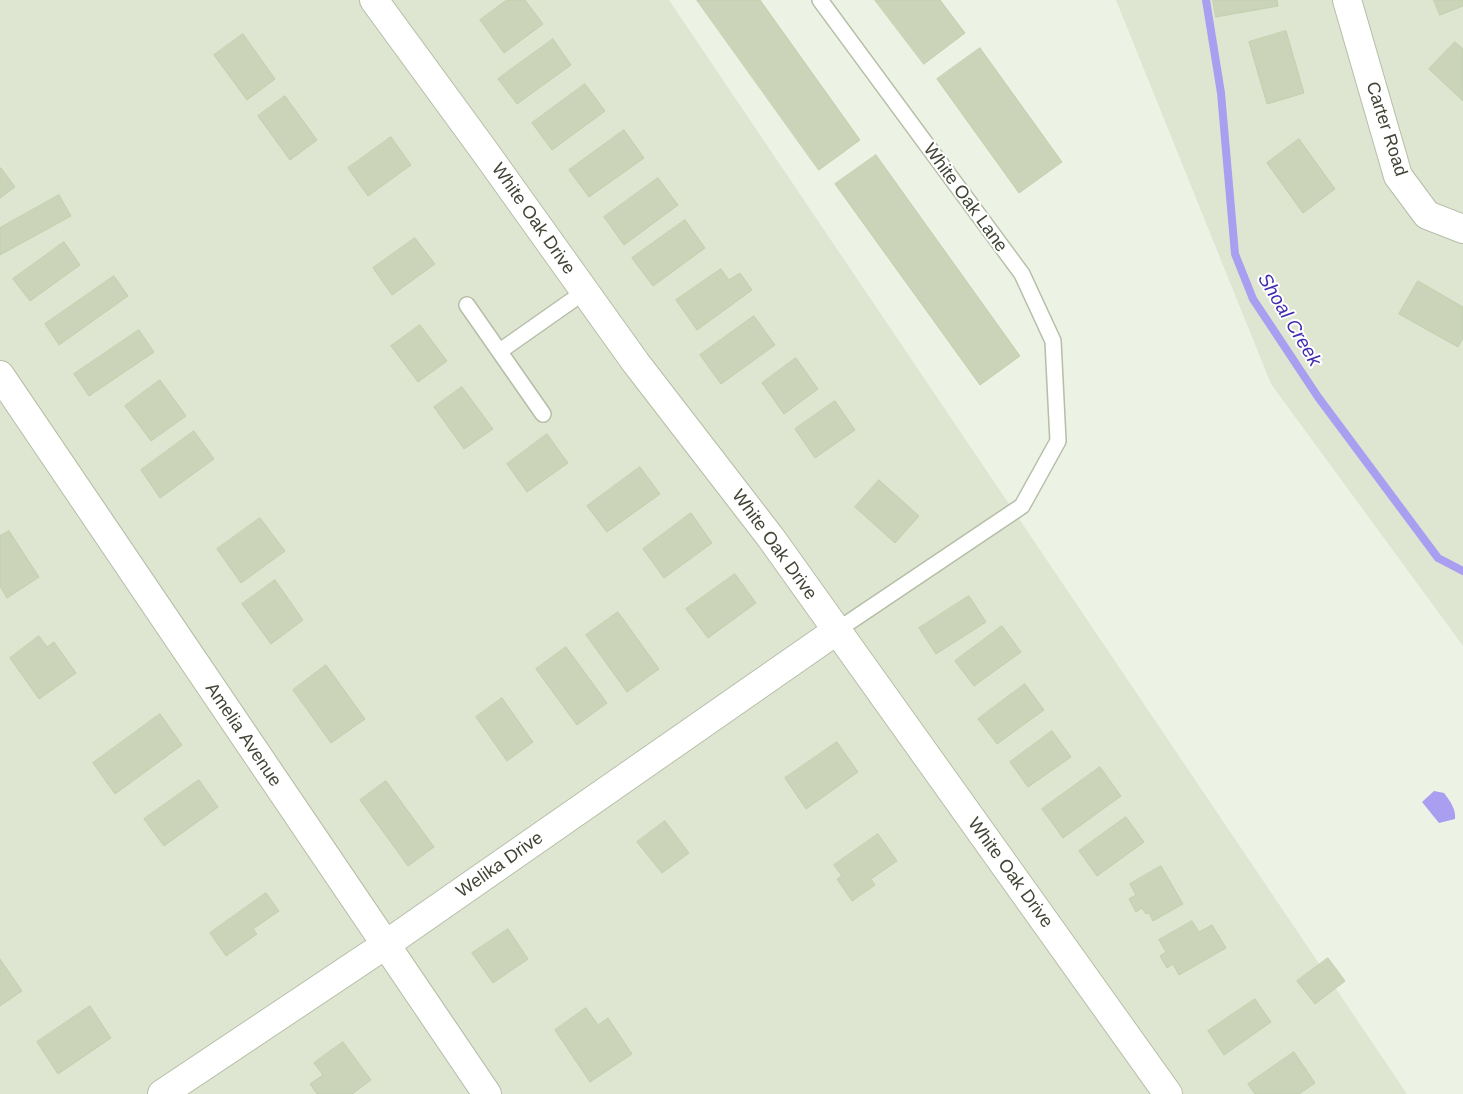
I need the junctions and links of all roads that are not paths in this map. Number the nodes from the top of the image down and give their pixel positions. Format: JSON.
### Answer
{"nodes":[{"id":1,"x":374,"y":0,"type":"edge"},
{"id":2,"x":820,"y":0,"type":"edge"},
{"id":3,"x":1347,"y":0,"type":"edge"},
{"id":4,"x":1463,"y":228,"type":"edge"},
{"id":5,"x":584,"y":292,"type":"junction"},
{"id":6,"x":467,"y":305,"type":"dead end"},
{"id":7,"x":500,"y":351,"type":"junction"},
{"id":8,"x":0,"y":375,"type":"edge"},
{"id":9,"x":544,"y":414,"type":"dead end"},
{"id":10,"x":836,"y":632,"type":"junction"},
{"id":11,"x":385,"y":945,"type":"junction"},
{"id":12,"x":162,"y":1094,"type":"edge"},
{"id":13,"x":486,"y":1094,"type":"edge"},
{"id":14,"x":1168,"y":1094,"type":"edge"}],
"edges":[{"from":1,"to":5,"type":"street","name":"White Oak Drive"},
{"from":2,"to":10,"type":"lane","name":"White Oak Lane"},
{"from":3,"to":4,"type":"street","name":"Carter Road"},
{"from":5,"to":7,"type":"lane"},
{"from":5,"to":10,"type":"street","name":"White Oak Drive"},
{"from":6,"to":7,"type":"lane"},
{"from":7,"to":9,"type":"lane"},
{"from":8,"to":11,"type":"street","name":"Amelia Avenue"},
{"from":10,"to":11,"type":"street","name":"Welika Drive"},
{"from":10,"to":14,"type":"street","name":"White Oak Drive"},
{"from":11,"to":12,"type":"street","name":"Welika Drive"},
{"from":11,"to":13,"type":"street","name":"Amelia Avenue"}]}
